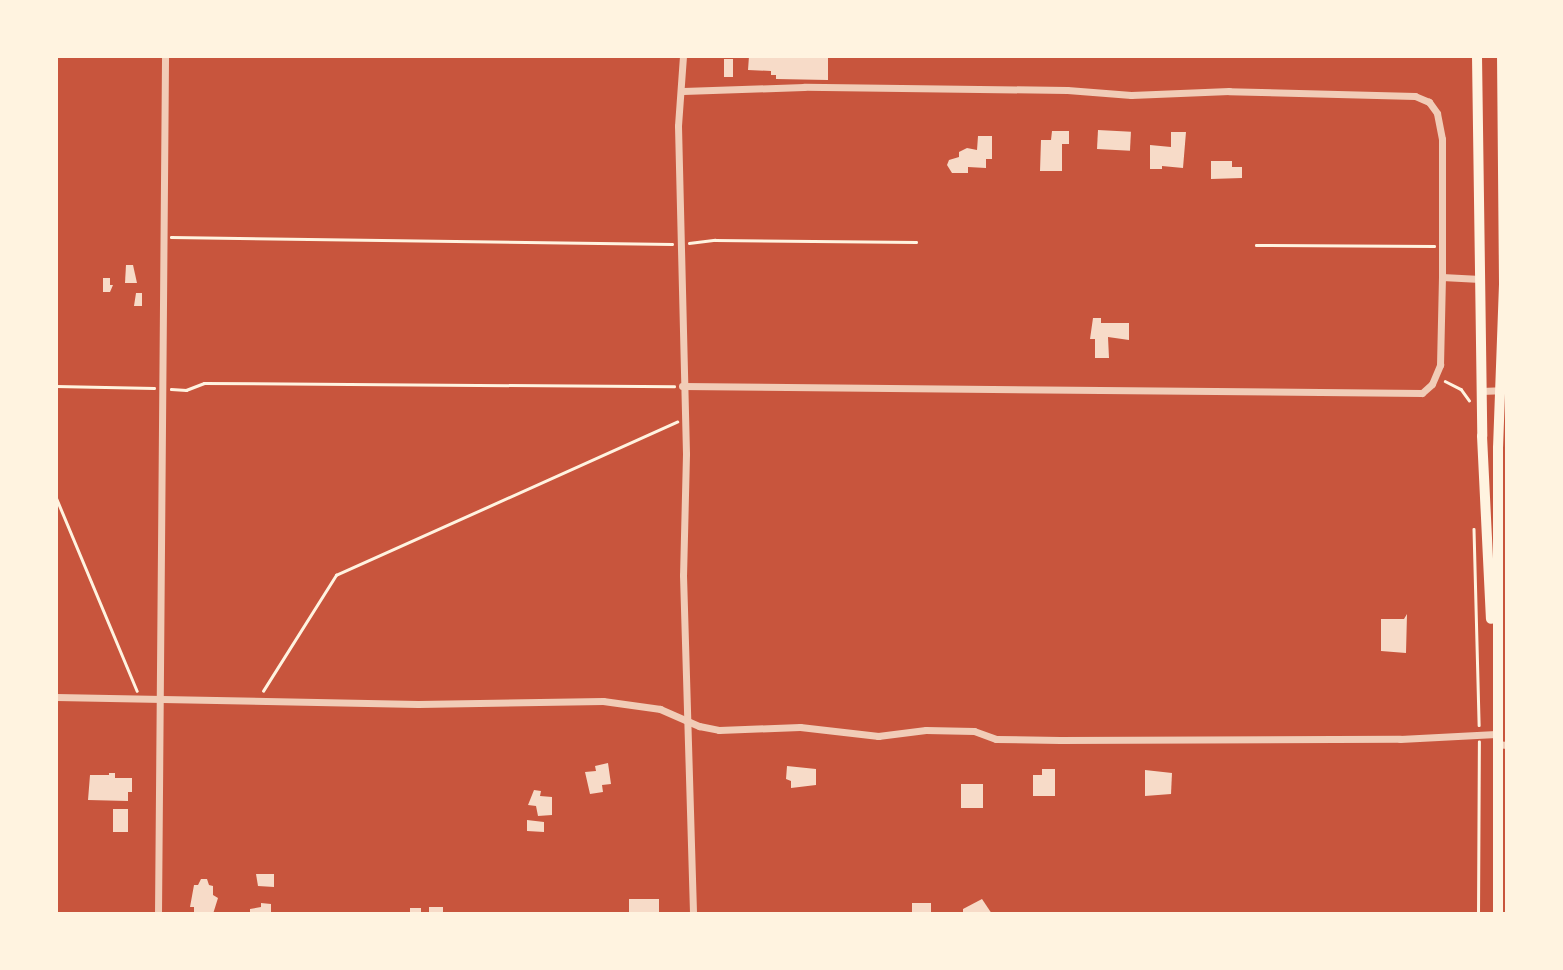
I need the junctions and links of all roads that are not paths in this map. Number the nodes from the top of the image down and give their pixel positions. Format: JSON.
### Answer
{"nodes":[{"id":1,"x":165,"y":56,"type":"edge"},
{"id":2,"x":683,"y":56,"type":"edge"},
{"id":3,"x":1477,"y":56,"type":"edge"},
{"id":4,"x":1502,"y":56,"type":"edge"},
{"id":5,"x":683,"y":91,"type":"junction"},
{"id":6,"x":1442,"y":277,"type":"junction"},
{"id":7,"x":1480,"y":279,"type":"junction"},
{"id":8,"x":1504,"y":283,"type":"junction"},
{"id":9,"x":1507,"y":301,"type":"edge"},
{"id":10,"x":682,"y":386,"type":"junction"},
{"id":11,"x":1481,"y":391,"type":"junction"},
{"id":12,"x":1504,"y":391,"type":"edge"},
{"id":13,"x":56,"y":697,"type":"edge"},
{"id":14,"x":159,"y":698,"type":"junction"},
{"id":15,"x":687,"y":721,"type":"junction"},
{"id":16,"x":1500,"y":741,"type":"edge"},
{"id":17,"x":158,"y":914,"type":"edge"},
{"id":18,"x":693,"y":914,"type":"edge"},
{"id":19,"x":1497,"y":914,"type":"edge"}],
"edges":[{"from":1,"to":14,"type":"street"},
{"from":2,"to":5,"type":"street"},
{"from":3,"to":7,"type":"main road"},
{"from":4,"to":8,"type":"main road"},
{"from":5,"to":6,"type":"street"},
{"from":5,"to":10,"type":"street"},
{"from":6,"to":7,"type":"street"},
{"from":6,"to":10,"type":"street"},
{"from":7,"to":11,"type":"main road"},
{"from":8,"to":9,"type":"street"},
{"from":8,"to":12,"type":"main road"},
{"from":10,"to":15,"type":"street"},
{"from":11,"to":12,"type":"street"},
{"from":11,"to":16,"type":"main road"},
{"from":12,"to":16,"type":"main road"},
{"from":13,"to":14,"type":"street"},
{"from":14,"to":15,"type":"street"},
{"from":14,"to":17,"type":"street"},
{"from":15,"to":16,"type":"street"},
{"from":15,"to":18,"type":"street"},
{"from":16,"to":19,"type":"main road"}]}
